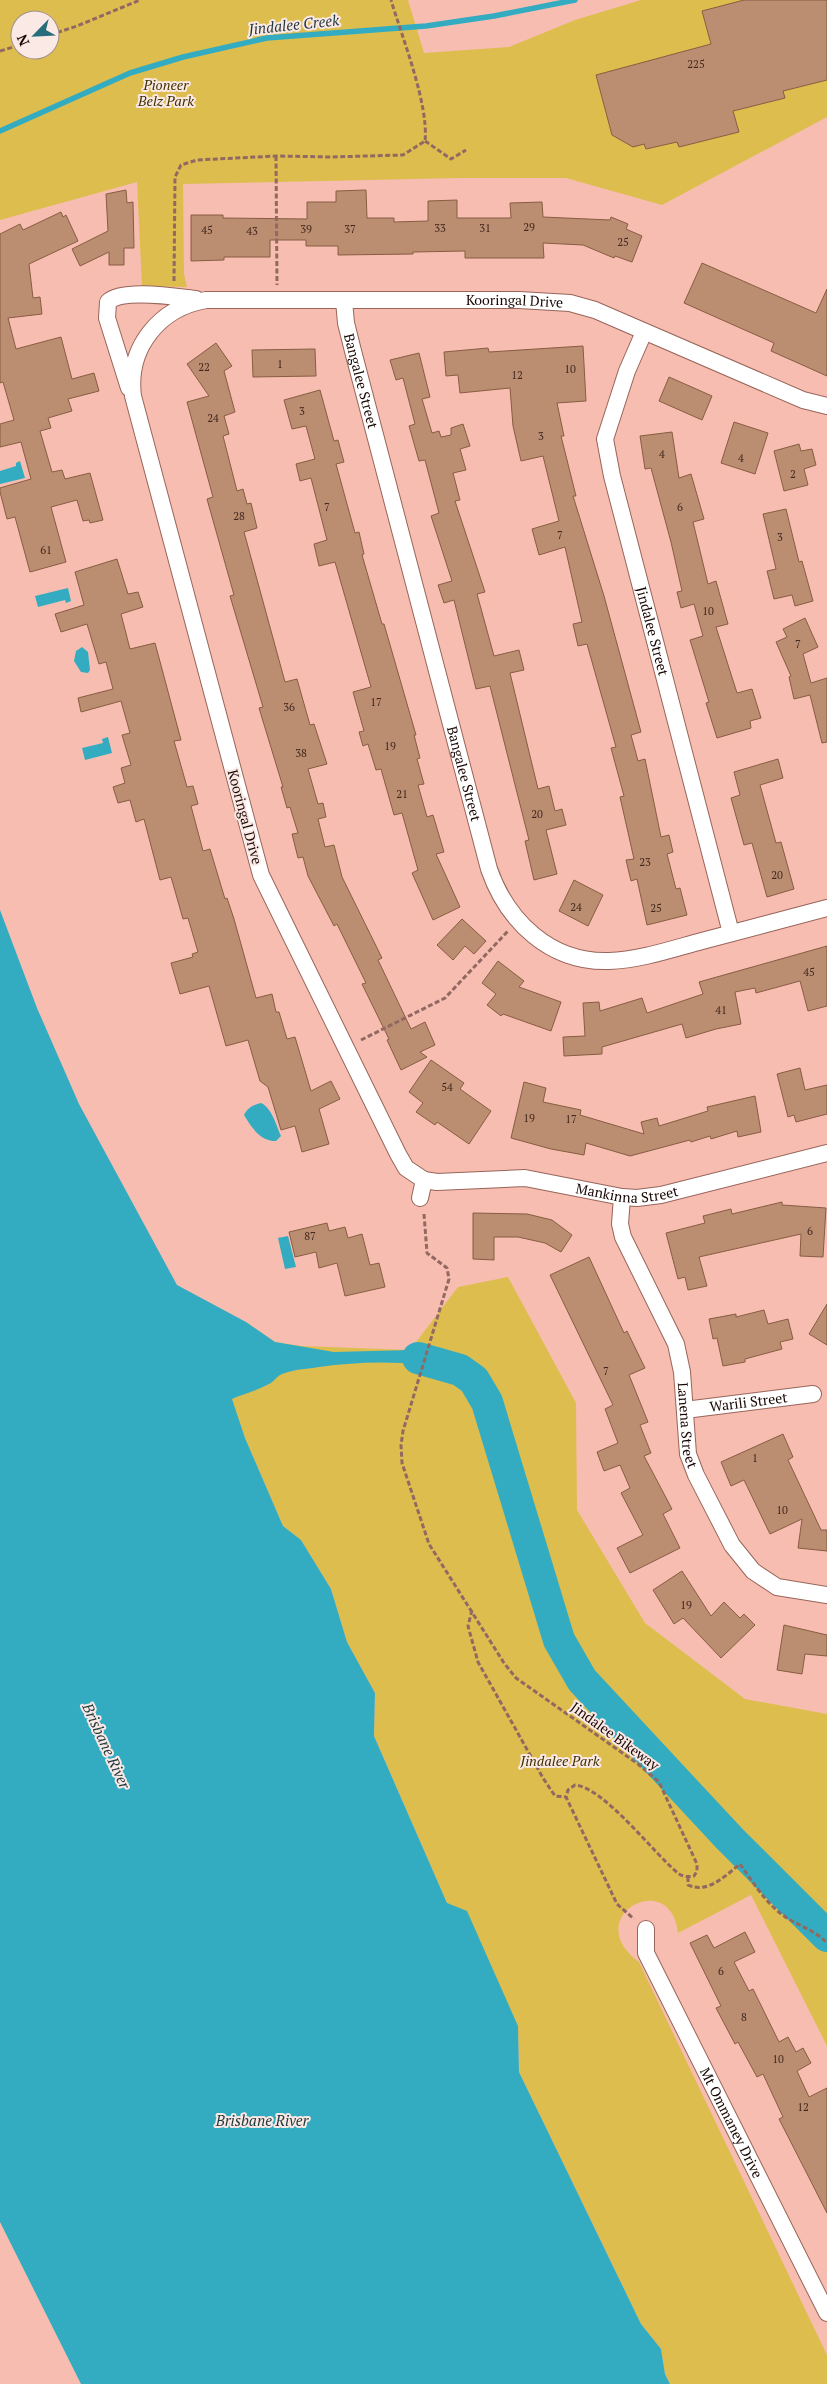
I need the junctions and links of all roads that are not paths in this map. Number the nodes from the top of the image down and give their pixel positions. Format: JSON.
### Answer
{"nodes":[{"id":1,"x":206,"y":300,"type":"junction"},
{"id":2,"x":344,"y":301,"type":"junction"},
{"id":3,"x":644,"y":332,"type":"junction"},
{"id":4,"x":803,"y":400,"type":"junction"},
{"id":5,"x":134,"y":404,"type":"junction"},
{"id":6,"x":827,"y":406,"type":"edge"},
{"id":7,"x":827,"y":418,"type":"edge"},
{"id":8,"x":827,"y":908,"type":"edge"},
{"id":9,"x":731,"y":933,"type":"junction"},
{"id":10,"x":827,"y":1152,"type":"edge"},
{"id":11,"x":424,"y":1180,"type":"junction"},
{"id":12,"x":622,"y":1197,"type":"junction"},
{"id":13,"x":420,"y":1198,"type":"road end"},
{"id":14,"x":813,"y":1394,"type":"dead end"},
{"id":15,"x":685,"y":1410,"type":"junction"},
{"id":16,"x":827,"y":1595,"type":"edge"},
{"id":17,"x":646,"y":1929,"type":"road end"},
{"id":18,"x":827,"y":2313,"type":"edge"}],
"edges":[{"from":1,"to":2,"type":"street","name":"Kooringal Drive"},
{"from":1,"to":5,"type":"street","name":"Kooringal Drive"},
{"from":1,"to":5,"type":"street","name":"Kooringal Drive"},
{"from":2,"to":3,"type":"street","name":"Kooringal Drive"},
{"from":2,"to":9,"type":"street","name":"Bangalee Street"},
{"from":3,"to":4,"type":"street","name":"Kooringal Drive"},
{"from":3,"to":9,"type":"street","name":"Jindalee Street"},
{"from":4,"to":6,"type":"street","name":"Kooringal Drive"},
{"from":4,"to":7,"type":"street","name":"Kooringal Drive"},
{"from":5,"to":11,"type":"street","name":"Kooringal Drive"},
{"from":8,"to":9,"type":"street","name":"Bangalee Street"},
{"from":10,"to":12,"type":"street","name":"Mankinna Street"},
{"from":11,"to":12,"type":"street","name":"Mankinna Street"},
{"from":11,"to":13,"type":"street"},
{"from":12,"to":15,"type":"street","name":"Lanena Street"},
{"from":14,"to":15,"type":"street","name":"Warili Street"},
{"from":15,"to":16,"type":"street","name":"Lanena Street"},
{"from":17,"to":18,"type":"street","name":"Mt Ommaney Drive"}]}
